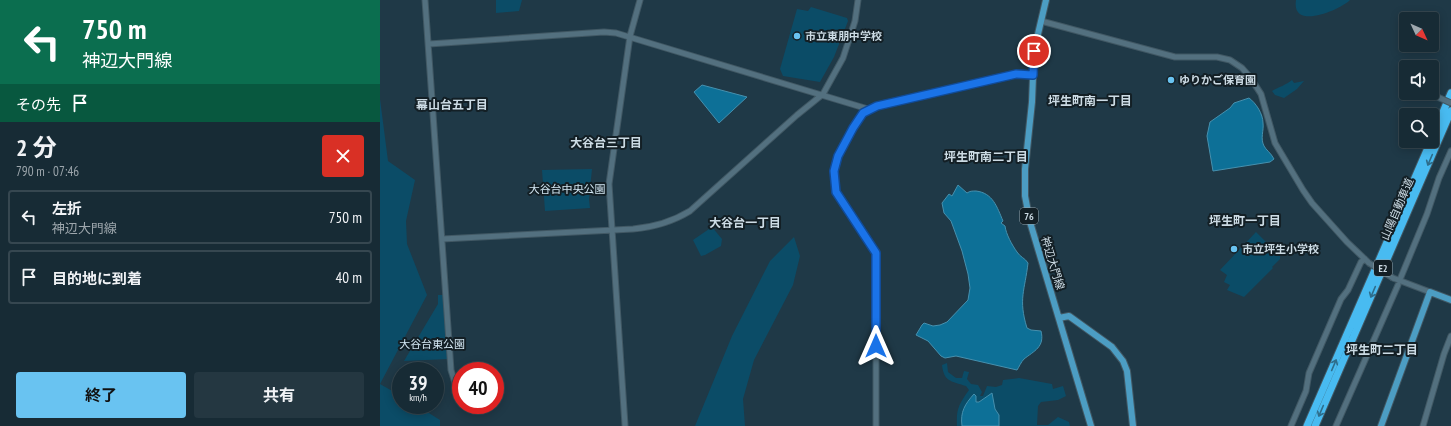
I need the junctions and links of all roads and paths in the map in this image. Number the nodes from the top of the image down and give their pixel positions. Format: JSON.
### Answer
{"nodes":[{"id":1,"x":426,"y":0,"type":"edge"},
{"id":2,"x":640,"y":0,"type":"edge"},
{"id":3,"x":858,"y":0,"type":"edge"},
{"id":4,"x":1046,"y":0,"type":"edge"},
{"id":5,"x":1041,"y":21,"type":"junction"},
{"id":6,"x":630,"y":36,"type":"junction"},
{"id":7,"x":429,"y":44,"type":"junction"},
{"id":8,"x":1033,"y":75,"type":"junction"},
{"id":9,"x":1451,"y":93,"type":"edge"},
{"id":10,"x":823,"y":94,"type":"junction"},
{"id":11,"x":1439,"y":97,"type":"edge"},
{"id":12,"x":1451,"y":102,"type":"edge"},
{"id":13,"x":868,"y":109,"type":"junction"},
{"id":14,"x":1451,"y":111,"type":"edge"},
{"id":15,"x":1439,"y":121,"type":"edge"},
{"id":16,"x":1428,"y":148,"type":"edge"},
{"id":17,"x":1451,"y":151,"type":"edge"},
{"id":18,"x":612,"y":229,"type":"junction"},
{"id":19,"x":442,"y":239,"type":"junction"},
{"id":20,"x":1367,"y":261,"type":"junction"},
{"id":21,"x":1401,"y":277,"type":"dead end"},
{"id":22,"x":1398,"y":285,"type":"dead end"},
{"id":23,"x":1430,"y":292,"type":"junction"},
{"id":24,"x":1451,"y":300,"type":"edge"},
{"id":25,"x":1059,"y":318,"type":"junction"},
{"id":26,"x":1451,"y":336,"type":"edge"},
{"id":27,"x":452,"y":373,"type":"edge"},
{"id":28,"x":625,"y":425,"type":"edge"},
{"id":29,"x":876,"y":426,"type":"edge"},
{"id":30,"x":1091,"y":426,"type":"edge"},
{"id":31,"x":1133,"y":426,"type":"edge"},
{"id":32,"x":1291,"y":426,"type":"edge"},
{"id":33,"x":1308,"y":426,"type":"edge"},
{"id":34,"x":1315,"y":426,"type":"edge"},
{"id":35,"x":1336,"y":426,"type":"edge"},
{"id":36,"x":1381,"y":426,"type":"edge"},
{"id":37,"x":1423,"y":426,"type":"edge"}],
"edges":[{"from":1,"to":7,"type":"street"},
{"from":2,"to":6,"type":"street"},
{"from":3,"to":10,"type":"street"},
{"from":4,"to":5,"type":"main road","name":"神辺大門線","number":"76"},
{"from":5,"to":8,"type":"main road","name":"神辺大門線","number":"76"},
{"from":5,"to":20,"type":"street"},
{"from":6,"to":7,"type":"street"},
{"from":6,"to":10,"type":"street"},
{"from":6,"to":18,"type":"street"},
{"from":7,"to":19,"type":"street"},
{"from":8,"to":13,"type":"street"},
{"from":8,"to":25,"type":"main road","name":"神辺大門線","number":"76"},
{"from":9,"to":15,"type":"highway"},
{"from":10,"to":13,"type":"street"},
{"from":10,"to":18,"type":"street"},
{"from":11,"to":12,"type":"street","bridge":true},
{"from":13,"to":29,"type":"street"},
{"from":14,"to":34,"type":"highway","name":"山陽自動車道","number":"E2","one_way":true},
{"from":33,"to":16,"type":"highway","name":"山陽自動車道","number":"E2","one_way":true},
{"from":17,"to":21,"type":"street"},
{"from":18,"to":19,"type":"street"},
{"from":18,"to":28,"type":"street"},
{"from":19,"to":27,"type":"street"},
{"from":20,"to":23,"type":"street","bridge":true},
{"from":20,"to":32,"type":"street"},
{"from":22,"to":35,"type":"street"},
{"from":23,"to":24,"type":"main road"},
{"from":23,"to":36,"type":"main road"},
{"from":25,"to":30,"type":"main road","name":"神辺大門線","number":"76"},
{"from":25,"to":31,"type":"main road"},
{"from":26,"to":37,"type":"street"}]}
